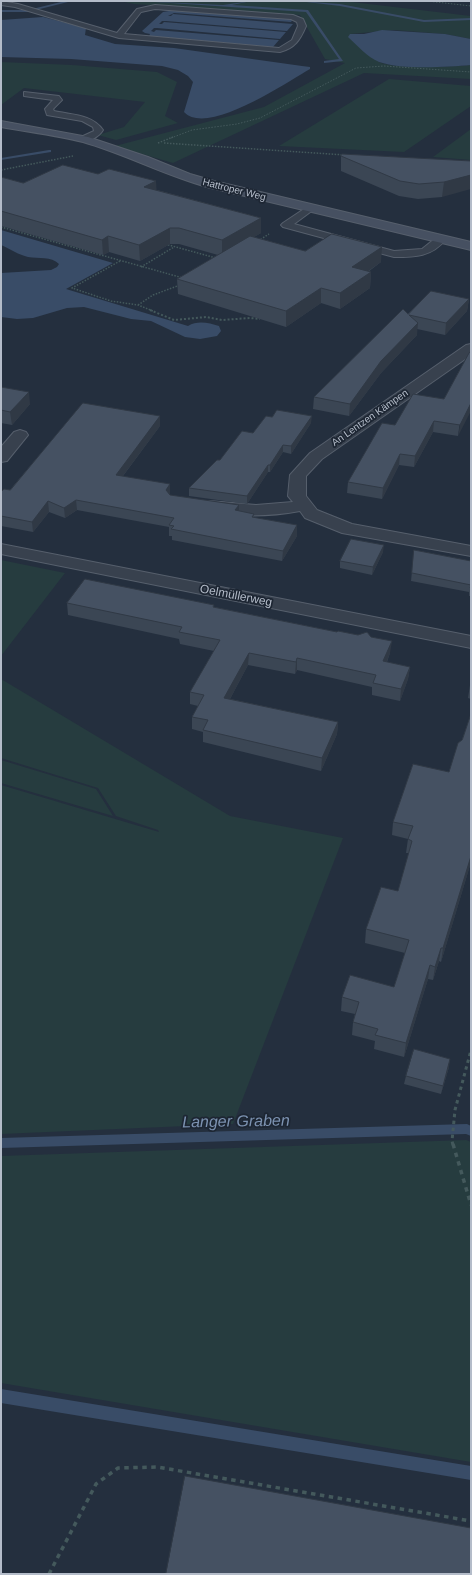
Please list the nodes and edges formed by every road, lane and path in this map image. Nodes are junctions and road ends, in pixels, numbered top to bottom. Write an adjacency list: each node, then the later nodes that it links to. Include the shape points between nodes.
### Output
1 (427, 1): 3 (path)
2 (1, 4): 4 (lane, via 27,8)
3 (471, 6)
4 (120, 36): 4 (lane, via 280,50 295,43 302,26 300,21 293,17 155,7 139,10)
5 (471, 72): 9 (path, via 384,66 356,68 260,118 192,130)
6 (27, 94): 8 (lane, via 56,98 58,100 49,109 50,113 94,123 99,130)
7 (1, 124): 8 (main road, Hattroper Weg)
8 (84, 139): 14 (main road, Hattroper Weg, via 144,159 186,177)
9 (162, 142): 10 (path); 12 (path)
10 (155, 144)
11 (80, 155): 13 (path)
12 (345, 155)
13 (1, 170)
14 (310, 208): 15 (lane); 17 (main road, Hattroper Weg)
15 (286, 225): 17 (lane, via 394,254 426,252); 18 (path)
16 (1, 227): 23 (path)
17 (441, 239): 20 (main road, Hattroper Weg)
18 (258, 241)
19 (159, 242): 21 (path)
20 (471, 246)
21 (174, 247): 22 (path); 24 (path)
22 (216, 258)
23 (120, 261): 24 (path); 27 (path, via 72,288 111,301)
24 (141, 267): 25 (path)
25 (189, 280)
26 (184, 282): 27 (path, via 153,295)
27 (138, 305): 28 (path, via 174,320 194,317)
28 (260, 319)
29 (471, 348): 33 (street, An Lentzen Kämpen, via 316,456 298,475 297,496)
30 (20, 435): 31 (street)
31 (1, 456)
32 (192, 503): 33 (street, via 236,510 281,510)
33 (303, 505): 35 (street, via 311,514 348,529)
34 (1, 549): 36 (street, Oelmüllerweg)
35 (471, 551)
36 (471, 642)
37 (471, 1050): 38 (path, via 453,1119 452,1141)
38 (471, 1205)
39 (471, 1521): 40 (path, via 158,1467 118,1468 96,1484)
40 (48, 1574)

